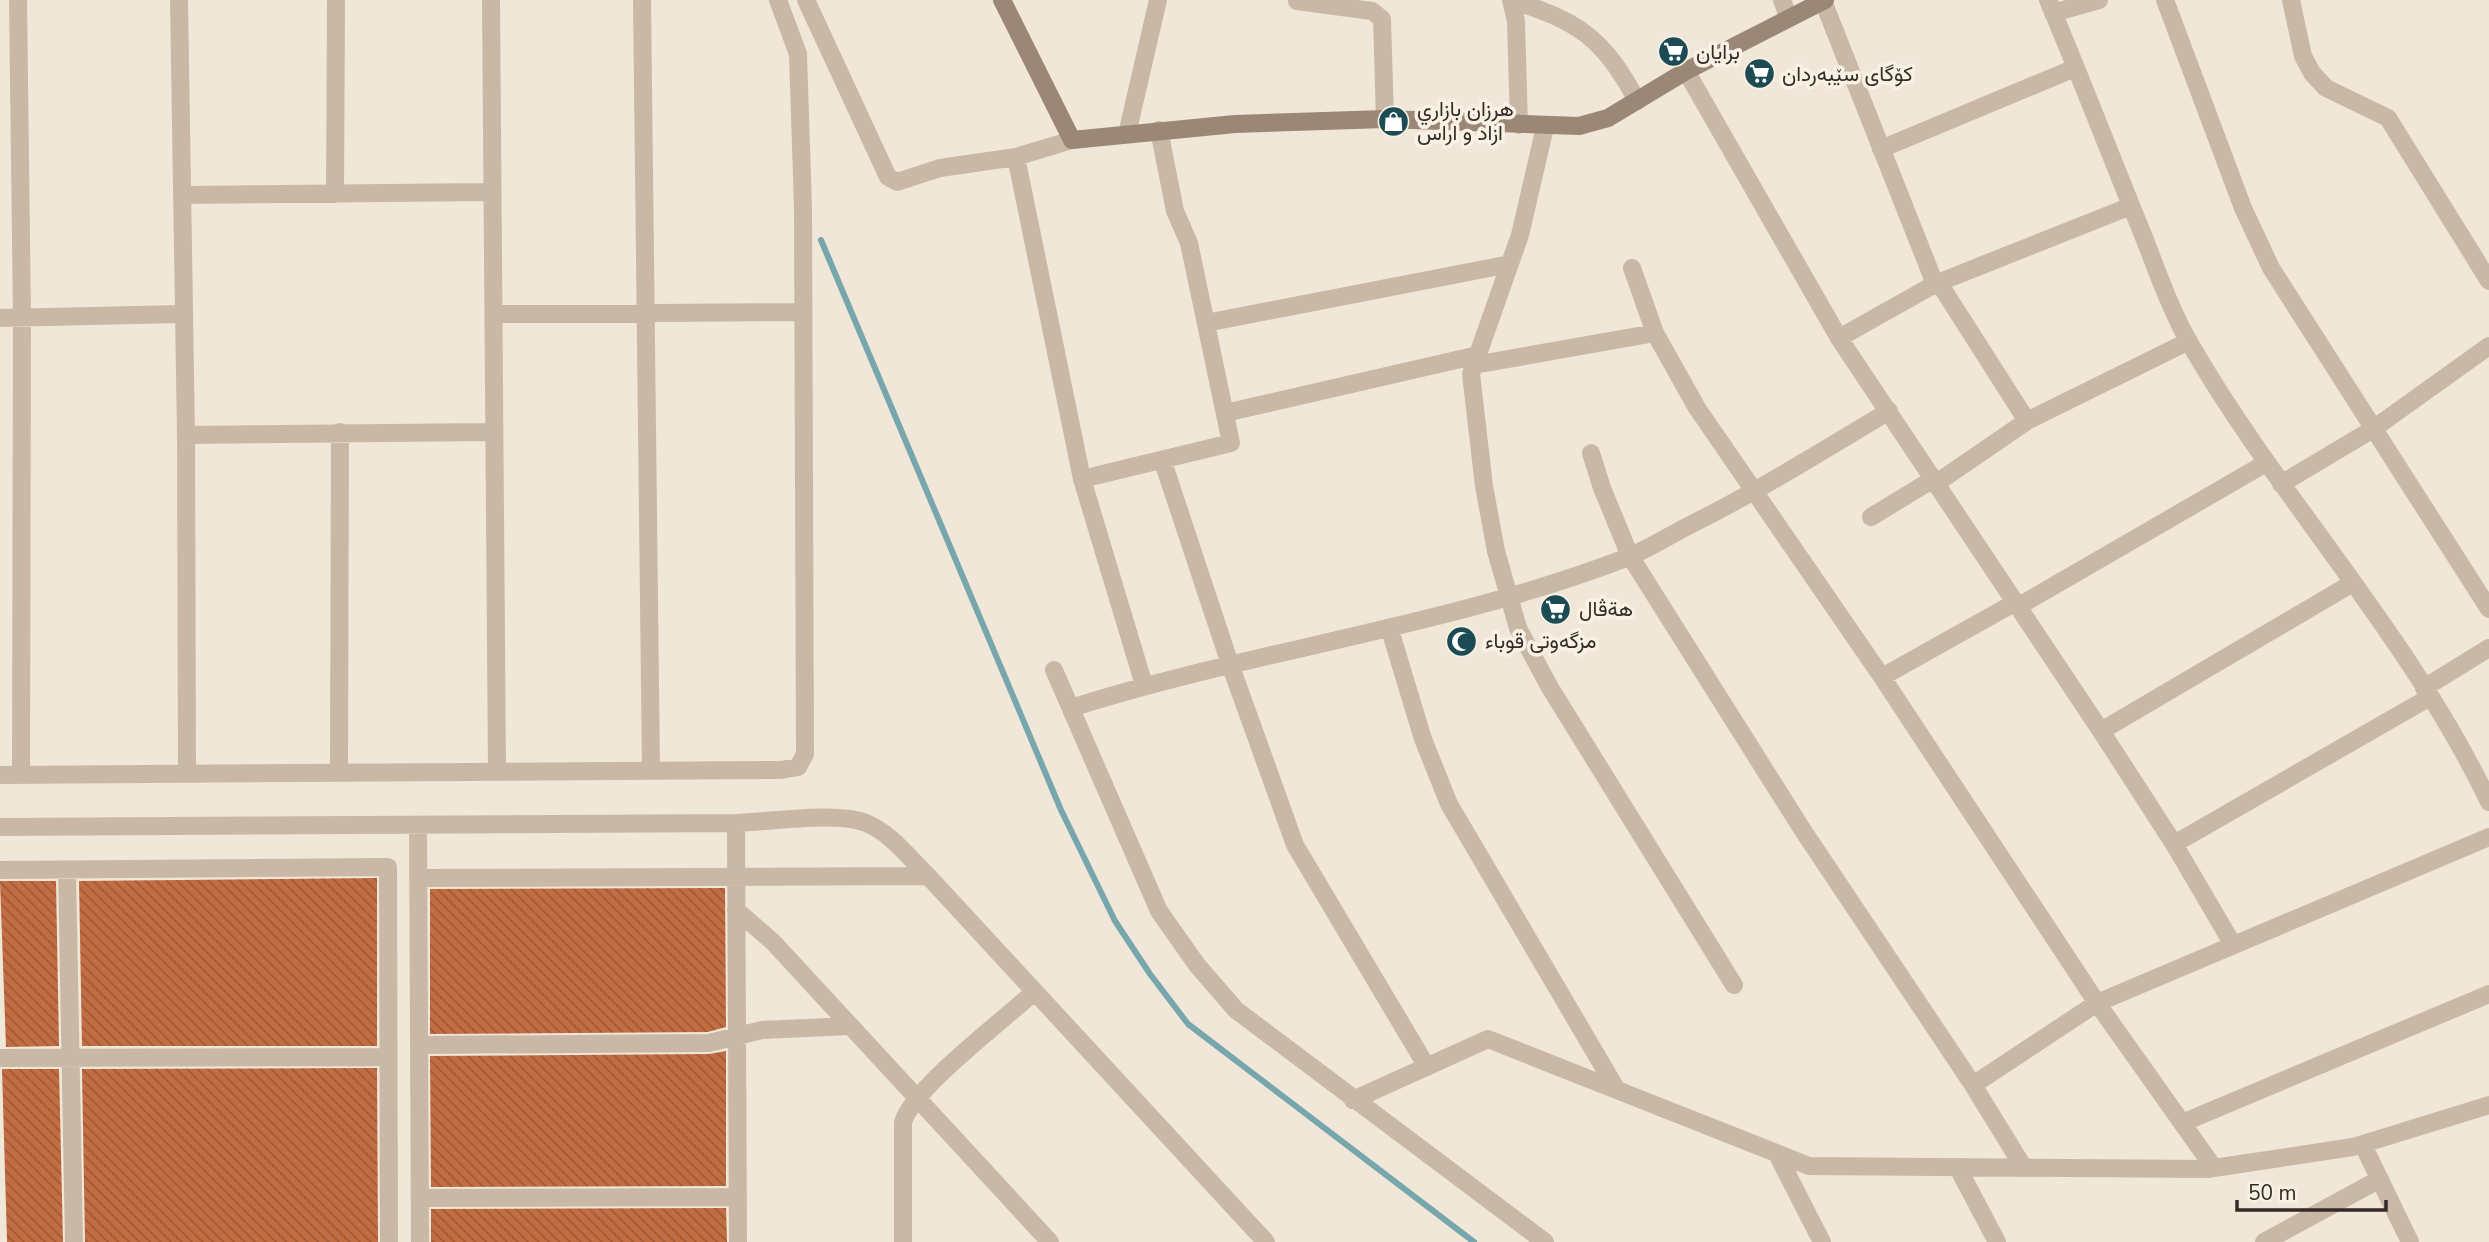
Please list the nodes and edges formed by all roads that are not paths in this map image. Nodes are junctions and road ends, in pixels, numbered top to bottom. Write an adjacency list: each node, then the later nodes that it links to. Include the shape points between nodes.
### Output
1 (18, 0): 42 (street)
2 (179, 0): 31 (street)
3 (335, 0): 30 (street)
4 (491, 0): 29 (street)
5 (642, 0): 37 (street)
6 (778, 0): 38 (street, via 798,54)
7 (806, 0): 28 (street, via 888,177 897,182 940,168)
8 (1002, 0): 26 (street)
9 (1158, 0): 25 (street)
10 (1511, 0): 20 (street, via 1582,30 1606,50); 22 (street, via 1516,21)
11 (1824, 0): 17 (street); 27 (street)
12 (2099, 0): 16 (street)
13 (2165, 0): 52 (street, via 2243,208 2271,268)
14 (2291, 0): 35 (street, via 2303,56 2312,73 2326,88 2388,118)
15 (1297, 1): 21 (street, via 1372,11 1382,19)
16 (2051, 6): 18 (street)
17 (1785, 8): 19 (street)
18 (2076, 68): 27 (street); 32 (street)
19 (1686, 71): 20 (street); 45 (street)
20 (1637, 101): 23 (street, via 1608,118 1579,126)
21 (1385, 120): 22 (street); 24 (street)
22 (1519, 125): 23 (street)
23 (1545, 127): 33 (street)
24 (1160, 130): 25 (street); 43 (street, via 1175,211 1189,243)
25 (1127, 134): 26 (street)
26 (1072, 141): 28 (street)
27 (1881, 149): 36 (street)
28 (1016, 156): 59 (street)
29 (492, 192): 30 (street); 40 (street)
30 (335, 194): 31 (street)
31 (182, 195): 39 (street)
32 (2131, 206): 36 (street); 46 (street)
33 (1510, 264): 43 (street); 48 (street)
34 (1632, 268): 44 (street)
35 (2489, 281)
36 (1937, 284): 45 (street); 51 (street)
37 (643, 312): 38 (street); 40 (street); 80 (street)
38 (802, 312): 80 (street, via 805,754 798,767 781,770)
39 (182, 314): 42 (street); 55 (street)
40 (495, 314): 54 (street)
41 (0, 318): 42 (street)
42 (22, 318): 83 (street)
43 (1206, 323): 50 (street)
44 (1655, 333): 48 (street); 62 (street, via 1697,408)
45 (1839, 338): 49 (street)
46 (2189, 341): 51 (street); 58 (street)
47 (2489, 346): 52 (street)
48 (1476, 360): 50 (street); 66 (street, via 1471,374 1484,486)
49 (1889, 411): 60 (street); 62 (street)
50 (1225, 413): 57 (street, via 1231,443)
51 (2027, 421): 60 (street)
52 (2373, 429): 61 (street); 68 (street)
53 (340, 432): 54 (street); 55 (street); 79 (street)
54 (494, 432): 78 (street)
55 (186, 435): 81 (street)
56 (1591, 453): 64 (street)
57 (1163, 462): 59 (street); 71 (street)
58 (2266, 463): 61 (street); 67 (street)
59 (1082, 479): 74 (street)
60 (1936, 480): 63 (street); 67 (street)
61 (2281, 484): 65 (street)
62 (1754, 493): 64 (street); 73 (street)
63 (1871, 517)
64 (1630, 556): 66 (street); 108 (street, via 1802,829)
65 (2351, 584): 75 (street); 77 (street)
66 (1507, 599): 69 (street); 97 (street, via 1579,739)
67 (2018, 604): 73 (street); 77 (street)
68 (2489, 609)
69 (1390, 630): 71 (street); 109 (street, via 1423,739 1449,804)
70 (2489, 648): 75 (street)
71 (1230, 664): 74 (street); 107 (street, via 1295,845)
72 (1054, 670): 76 (street)
73 (1882, 677): 100 (street)
74 (1144, 685): 76 (street)
75 (2427, 693): 84 (street, via 2466,754); 89 (street)
76 (1071, 708): 111 (street, via 1159,911 1196,965 1236,1010)
77 (2101, 731): 89 (street)
78 (497, 770): 79 (street); 80 (street)
79 (339, 771): 81 (street)
80 (651, 771)
81 (187, 774): 83 (street)
82 (0, 775): 83 (street)
83 (21, 775)
84 (2489, 802)
85 (736, 823): 86 (street); 92 (street, via 849,818 888,836); 93 (street)
86 (418, 825): 87 (street); 94 (street)
87 (0, 827)
88 (2489, 837): 96 (street)
89 (2174, 844): 96 (street)
90 (0, 870): 91 (street)
91 (67, 870): 104 (street, via 388,867); 105 (street)
92 (928, 876): 93 (street); 98 (street)
93 (737, 877): 94 (street); 95 (street)
94 (418, 878): 103 (street)
95 (736, 910): 101 (street, via 773,942); 102 (street)
96 (2232, 943): 100 (street)
97 (1734, 985)
98 (1034, 992): 110 (street); 128 (street)
99 (2489, 994): 113 (street)
100 (2097, 1003): 108 (street); 113 (street)
101 (850, 1026): 102 (street); 110 (street)
102 (737, 1035): 103 (street, via 709,1043); 120 (street)
103 (419, 1045): 121 (street)
104 (388, 1056): 105 (street); 123 (street)
105 (71, 1058): 106 (street); 122 (street)
106 (0, 1059)
107 (1427, 1067): 109 (street, via 1488,1039); 111 (street)
108 (1973, 1085): 117 (street)
109 (1616, 1090): 115 (street)
110 (917, 1098): 126 (street, via 903,1122); 127 (street)
111 (1353, 1100): 129 (street)
112 (2489, 1105): 114 (street)
113 (2182, 1123): 118 (street)
114 (2362, 1145): 118 (street); 119 (street)
115 (1777, 1154): 116 (street, via 1809,1166); 130 (street)
116 (1958, 1168): 117 (street); 131 (street)
117 (2024, 1168): 118 (street)
118 (2214, 1168)
119 (2380, 1179): 132 (street); 133 (street)
120 (738, 1197): 121 (street); 125 (street)
121 (420, 1198): 124 (street)
122 (74, 1242)
123 (389, 1242)
124 (420, 1242)
125 (738, 1242)
126 (903, 1242)
127 (1049, 1242)
128 (1266, 1242)
129 (1545, 1242)
130 (1822, 1242)
131 (1997, 1242)
132 (2264, 1242)
133 (2410, 1242)

